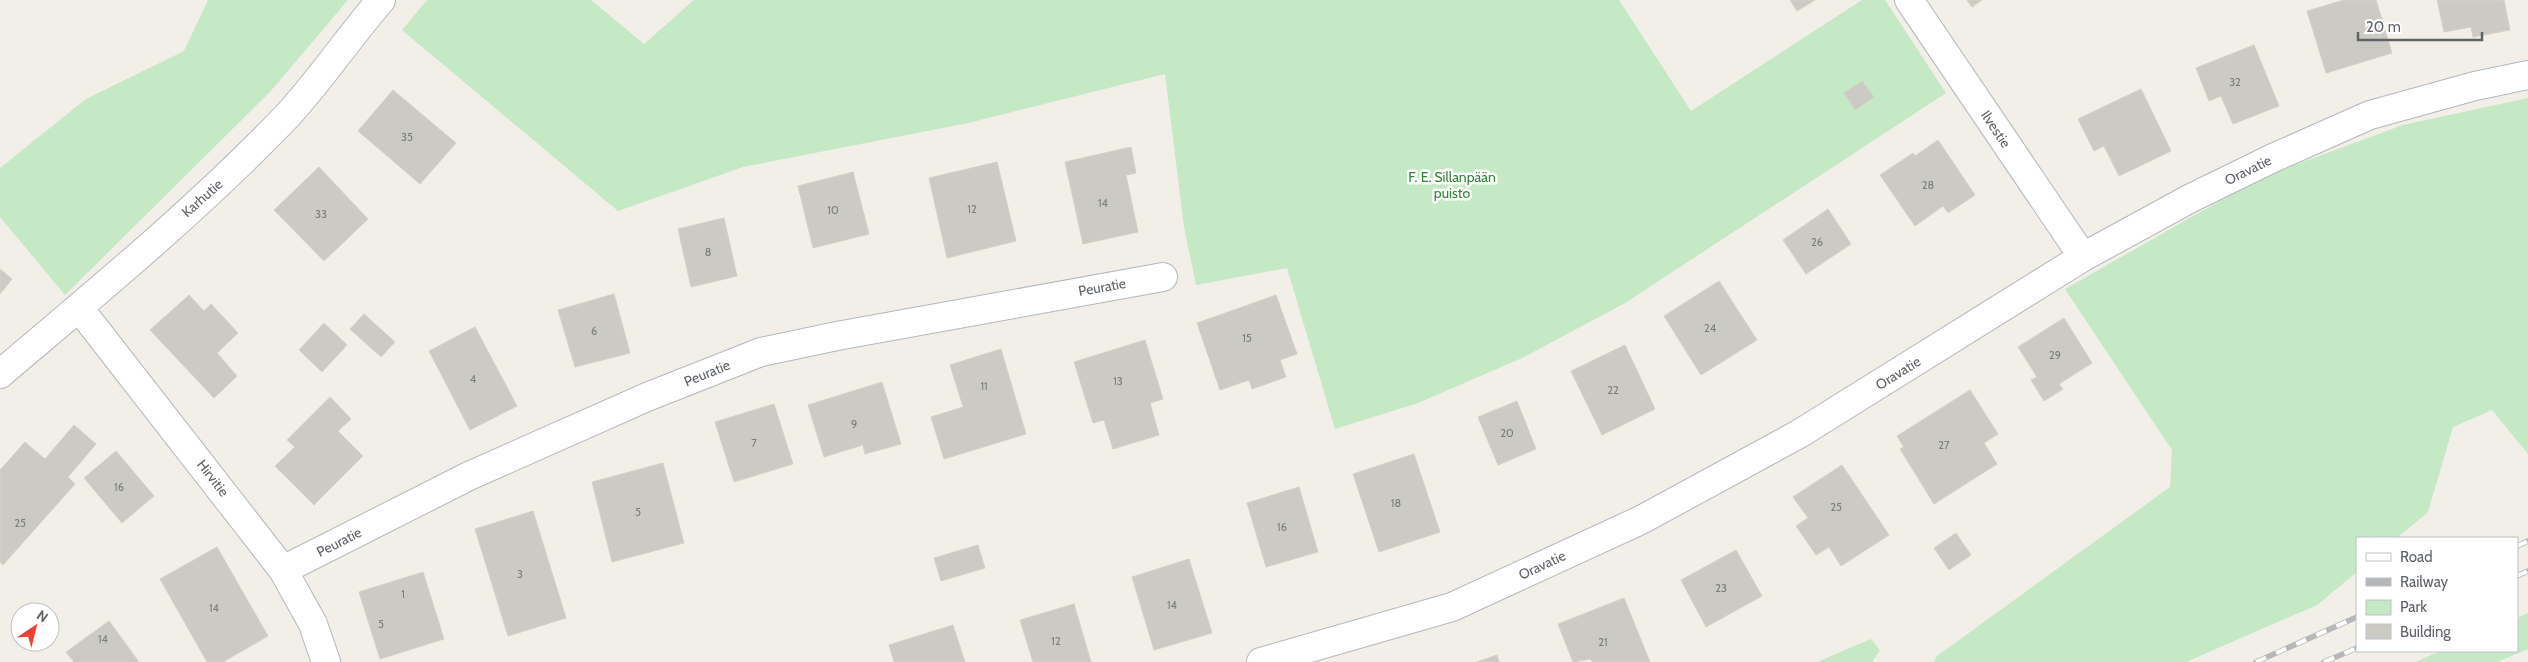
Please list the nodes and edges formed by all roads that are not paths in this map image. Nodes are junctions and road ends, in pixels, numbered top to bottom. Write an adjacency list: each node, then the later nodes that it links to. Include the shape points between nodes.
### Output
1 (381, 0): 6 (street, Karhutie, via 288,114 219,182)
2 (1909, 0): 4 (street, Ilvestie)
3 (2528, 75): 4 (street, Oravatie, via 2370,115 2191,198)
4 (2083, 257): 10 (street, Oravatie, via 1799,434 1641,520 1452,607)
5 (1163, 276): 8 (street, Peuratie, via 761,352 647,397 469,476)
6 (79, 308): 7 (street, Karhutie); 8 (street, Hirvitie)
7 (0, 374)
8 (283, 570): 9 (street, Hirvitie, via 313,624)
9 (326, 662)
10 (1261, 662)

